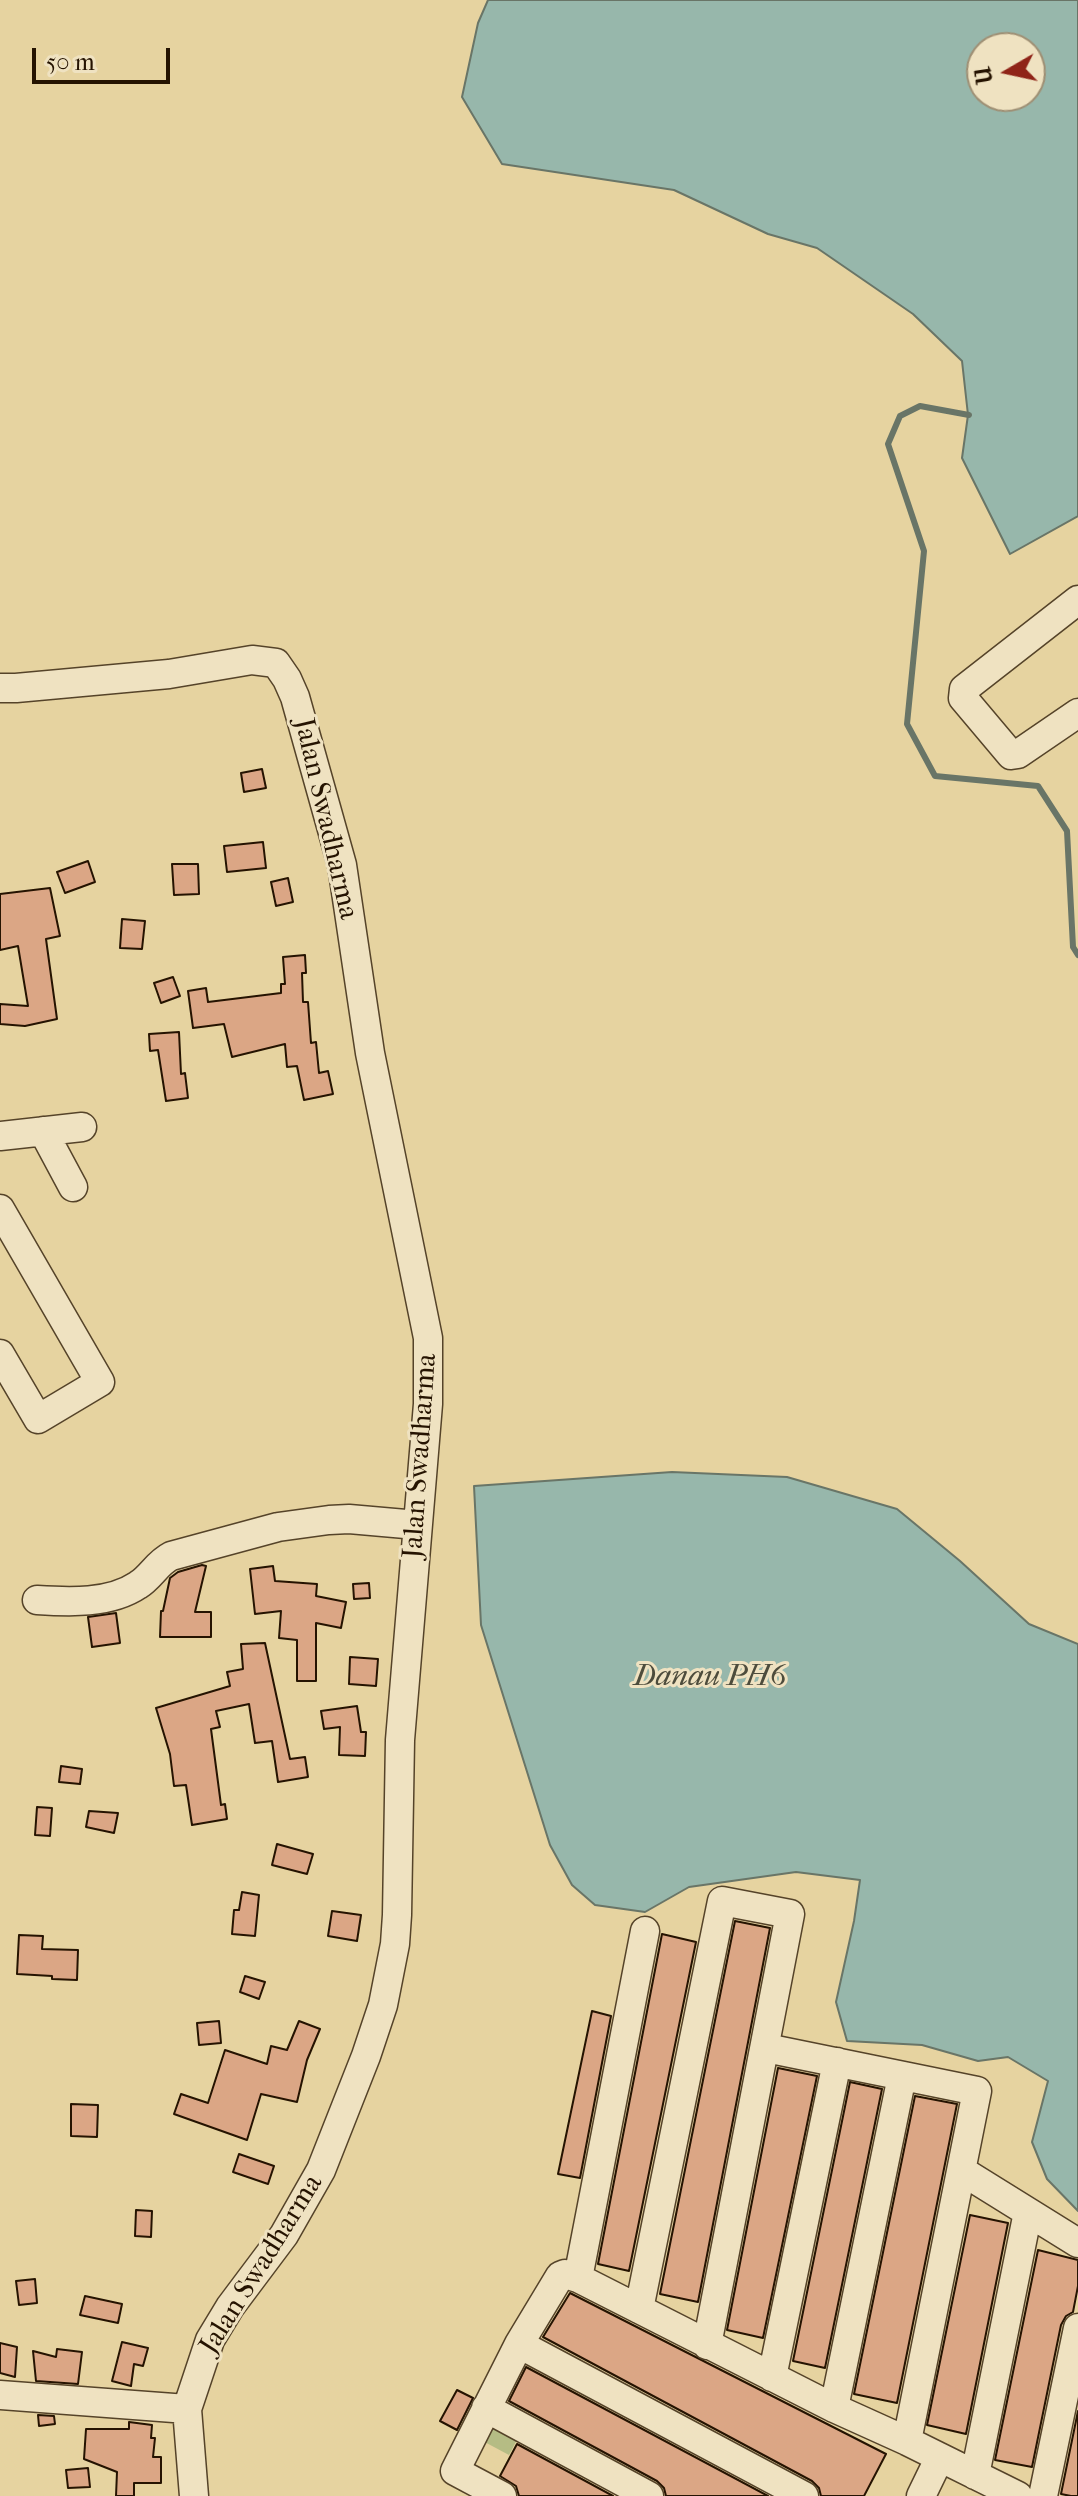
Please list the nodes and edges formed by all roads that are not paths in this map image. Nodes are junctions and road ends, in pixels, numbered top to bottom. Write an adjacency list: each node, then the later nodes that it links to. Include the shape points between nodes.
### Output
1 (1078, 600): 3 (street, via 964,689 963,698 1011,755)
2 (0, 688): 10 (street, Jalan Swadharma, via 169,674 252,660 276,663 287,679 342,865 370,1053 428,1338)
3 (1078, 713)
4 (82, 1127): 5 (street)
5 (43, 1131): 6 (street); 7 (street)
6 (0, 1136)
7 (73, 1187)
8 (0, 1209): 9 (street, via 100,1382 38,1419)
9 (0, 1354)
10 (417, 1525): 11 (street, via 349,1519 278,1527 171,1556 137,1586 107,1597); 28 (street, Jalan Swadharma, via 400,1740 395,1944 383,2005 321,2170 284,2235 210,2340)
11 (37, 1600)
12 (645, 1931): 19 (street)
13 (766, 2048): 14 (street); 20 (street, via 790,1914 722,1901); 23 (street)
14 (837, 2062): 15 (street); 24 (street)
15 (902, 2076): 16 (street, via 977,2091); 27 (street)
16 (962, 2171): 17 (street); 29 (street)
17 (1028, 2212): 18 (street); 31 (street)
18 (1078, 2243)
19 (578, 2278): 20 (street); 22 (street, via 560,2276)
20 (639, 2309): 23 (street)
21 (1078, 2328): 38 (street)
22 (519, 2344): 26 (street); 35 (street)
23 (707, 2345): 24 (street)
24 (772, 2377): 27 (street)
25 (0, 2395): 28 (street)
26 (486, 2408): 33 (street, via 455,2471); 34 (street)
27 (834, 2408): 29 (street)
28 (187, 2409): 32 (street, Jalan Swadharma)
29 (907, 2441): 30 (street)
30 (939, 2459): 31 (street); 36 (street)
31 (975, 2475): 37 (street)
32 (194, 2496)
33 (502, 2496)
34 (649, 2496)
35 (804, 2496)
36 (921, 2496)
37 (1018, 2496)
38 (1043, 2496)

